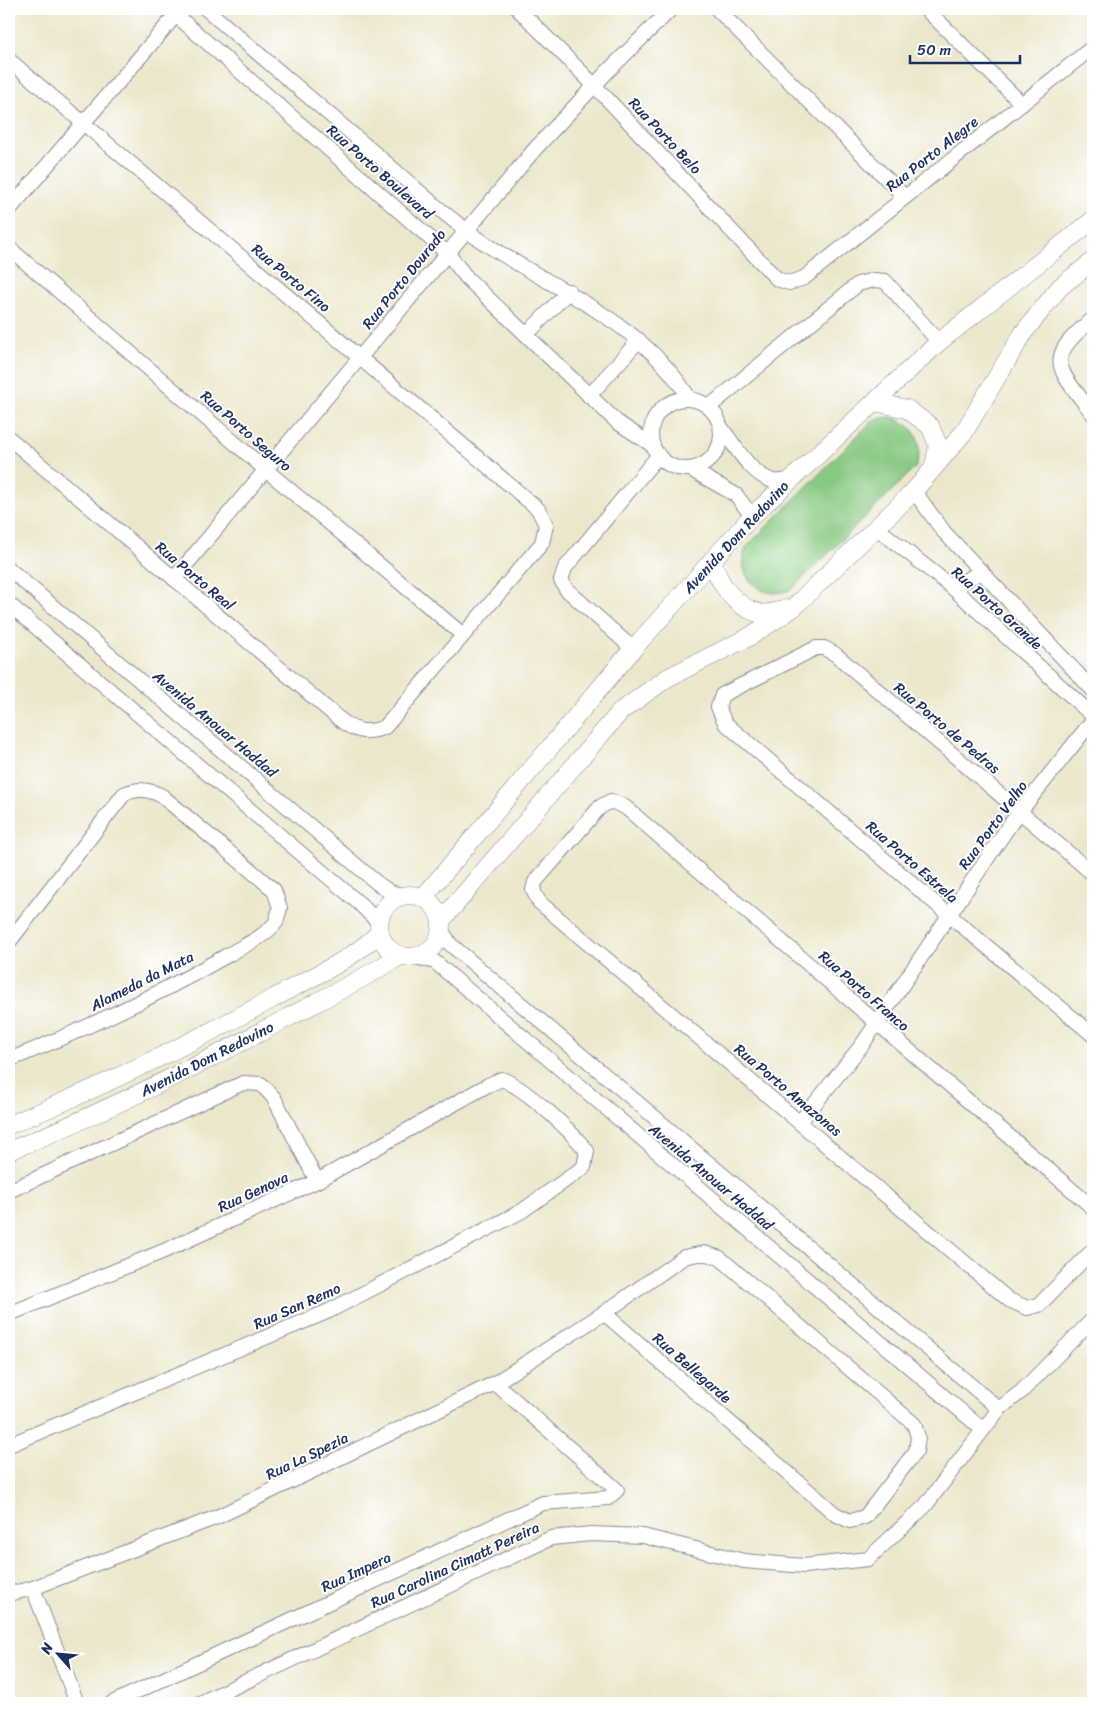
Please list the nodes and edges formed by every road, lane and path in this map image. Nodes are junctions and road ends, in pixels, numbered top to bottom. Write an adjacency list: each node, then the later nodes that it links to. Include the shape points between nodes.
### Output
1 (206, 9): 15 (street, Rua Porto Boulevard)
2 (518, 9): 9 (street, Rua Porto Belo)
3 (670, 9): 9 (street, Rua Porto Dourado)
4 (717, 9): 12 (street)
5 (926, 9): 10 (street)
6 (175, 11): 11 (street); 17 (street, Rua Porto Boulevard)
7 (1093, 47): 10 (street, Rua Porto Alegre)
8 (9, 60): 11 (street, Rua Porto Fino)
9 (594, 85): 15 (street, Rua Porto Dourado); 19 (street, Rua Porto Belo, via 777,279)
10 (1022, 104): 12 (street, Rua Porto Alegre)
11 (83, 123): 13 (street); 25 (street, Rua Porto Fino)
12 (904, 196): 19 (street, Rua Porto Alegre, via 804,278)
13 (9, 210)
14 (1093, 220): 24 (street, Avenida Dom Redovino)
15 (465, 229): 17 (street, Rua Porto Dourado); 20 (street, Rua Porto Boulevard, via 500,254)
16 (9, 248): 35 (street, Rua Porto Seguro)
17 (448, 254): 22 (street, Rua Porto Boulevard, via 467,278); 25 (street, Rua Porto Dourado)
18 (1093, 261): 36 (street, Avenida Dom Redovino, via 1060,287 1024,332 964,432)
19 (789, 283)
20 (569, 292): 22 (street); 23 (street, Rua Porto Boulevard)
21 (1093, 319): 30 (street, via 1064,345 1060,359 1063,374)
22 (527, 334): 26 (street, Rua Porto Boulevard)
23 (639, 340): 26 (street); 27 (street, Rua Porto Boulevard, via 674,374)
24 (939, 342): 28 (street, Avenida Dom Redovino); 29 (street, via 885,281 858,284)
25 (360, 358): 35 (street, Rua Porto Dourado); 48 (street, Rua Porto Fino, via 538,510 546,525 542,543)
26 (589, 396): 33 (street, Rua Porto Boulevard)
27 (689, 398): 29 (street); 33 (street, via 672,401 659,410 652,421 650,433)
28 (875, 402): 36 (street, via 907,409 930,426 938,445); 37 (street, Avenida Dom Redovino)
29 (709, 407): 31 (street)
30 (1093, 414)
31 (720, 426): 34 (street, via 718,448 712,458); 37 (street, via 760,474 774,482)
32 (9, 438): 44 (street, Rua Porto Real)
33 (655, 450): 34 (street, via 667,464 678,469); 49 (street, via 564,568 561,580 566,589)
34 (690, 469): 39 (street, via 736,495)
35 (266, 470): 44 (street, Rua Porto Dourado); 48 (street, Rua Porto Seguro)
36 (934, 470): 38 (street, Avenida Dom Redovino)
37 (790, 480): 39 (street, Avenida Dom Redovino)
38 (914, 491): 40 (street, Avenida Dom Redovino); 43 (street, Rua Porto Grande, via 944,532)
39 (752, 516): 41 (street, Avenida Dom Redovino)
40 (877, 528): 45 (street, Rua Porto Grande); 47 (street, Avenida Dom Redovino)
41 (712, 560): 47 (street, via 716,574 730,595 744,606 760,613); 49 (street, Avenida Dom Redovino)
42 (9, 569): 56 (street, Avenida Anouar Haddad, via 377,883 390,892)
43 (982, 571): 45 (street); 50 (street, Rua Porto Grande)
44 (174, 579): 48 (street, Rua Porto Real, via 338,718 354,730 364,732 385,727)
45 (952, 588): 52 (street, Rua Porto Grande)
46 (9, 604): 59 (street, via 352,897)
47 (793, 608): 58 (street, Avenida Dom Redovino, via 749,637 667,678 621,711)
48 (463, 635)
49 (633, 649): 56 (street, Avenida Dom Redovino, via 428,894)
50 (1093, 690)
51 (718, 708): 53 (street, Rua Porto de Pedras, via 722,695 798,656 824,648); 57 (street, Rua Porto Estrela, via 726,723)
52 (1093, 718): 53 (street, Rua Porto Velho)
53 (1020, 811): 54 (street, Rua Porto de Pedras); 57 (street, Rua Porto Velho)
54 (1093, 874)
55 (533, 890): 62 (street, Rua Porto Franco, via 534,882 600,807 611,801 625,807); 65 (street, Rua Porto Amazonas, via 539,902)
56 (413, 896): 58 (street, via 434,906); 59 (street, Avenida Dom Redovino, via 397,898 385,909)
57 (949, 915): 62 (street, Rua Porto Velho); 63 (street, Rua Porto Estrela)
58 (441, 925): 61 (street, Avenida Dom Redovino, via 440,937 430,950); 77 (street, Avenida Anouar Haddad, via 450,944)
59 (380, 928): 61 (street, via 387,946); 66 (street, Avenida Dom Redovino, via 356,954 221,1027 110,1082)
60 (9, 942): 64 (street, Alameda da Mata, via 124,794 138,790 162,796 274,890 279,902 279,915 272,928 205,968 98,1022)
61 (408, 956): 67 (street, Avenida Dom Redovino, via 176,1077); 78 (street, Avenida Anouar Haddad, via 435,962)
62 (876, 1023): 65 (street, Rua Porto Velho); 71 (street, Rua Porto Franco)
63 (1093, 1035)
64 (9, 1060)
65 (800, 1122): 72 (street, Rua Porto Amazonas, via 1009,1300 1027,1308 1039,1305)
66 (9, 1125)
67 (9, 1151)
68 (584, 1167): 69 (street, Rua Genova, via 587,1151 578,1139 516,1085 502,1080); 79 (street, Rua San Remo, via 522,1211 329,1311)
69 (317, 1181): 70 (street, via 274,1098 261,1084 243,1083); 74 (street, Rua Genova, via 164,1251)
70 (9, 1192)
71 (1093, 1208)
72 (1093, 1250)
73 (604, 1313): 73 (street, Rua Bellegarde, via 835,1514 850,1521 865,1517 916,1451 918,1437 914,1424 720,1258 704,1253 684,1257); 76 (street, Rua La Spezia)
74 (9, 1314)
75 (1093, 1319): 77 (street, Rua Carolina Cimatt Pereira, via 1022,1391)
76 (495, 1383): 80 (street, Rua La Spezia, via 217,1518); 83 (street, Rua Impera, via 617,1490 608,1498 543,1503)
77 (999, 1409): 78 (street, Rua Carolina Cimatt Pereira)
78 (982, 1429): 84 (street, Rua Carolina Cimatt Pereira, via 926,1506 868,1559 804,1566 744,1561 643,1536 591,1534 551,1538)
79 (9, 1445)
80 (33, 1588): 81 (street, Rua La Spezia); 82 (street)
81 (9, 1594)
82 (77, 1703)
83 (112, 1703)
84 (200, 1703)

